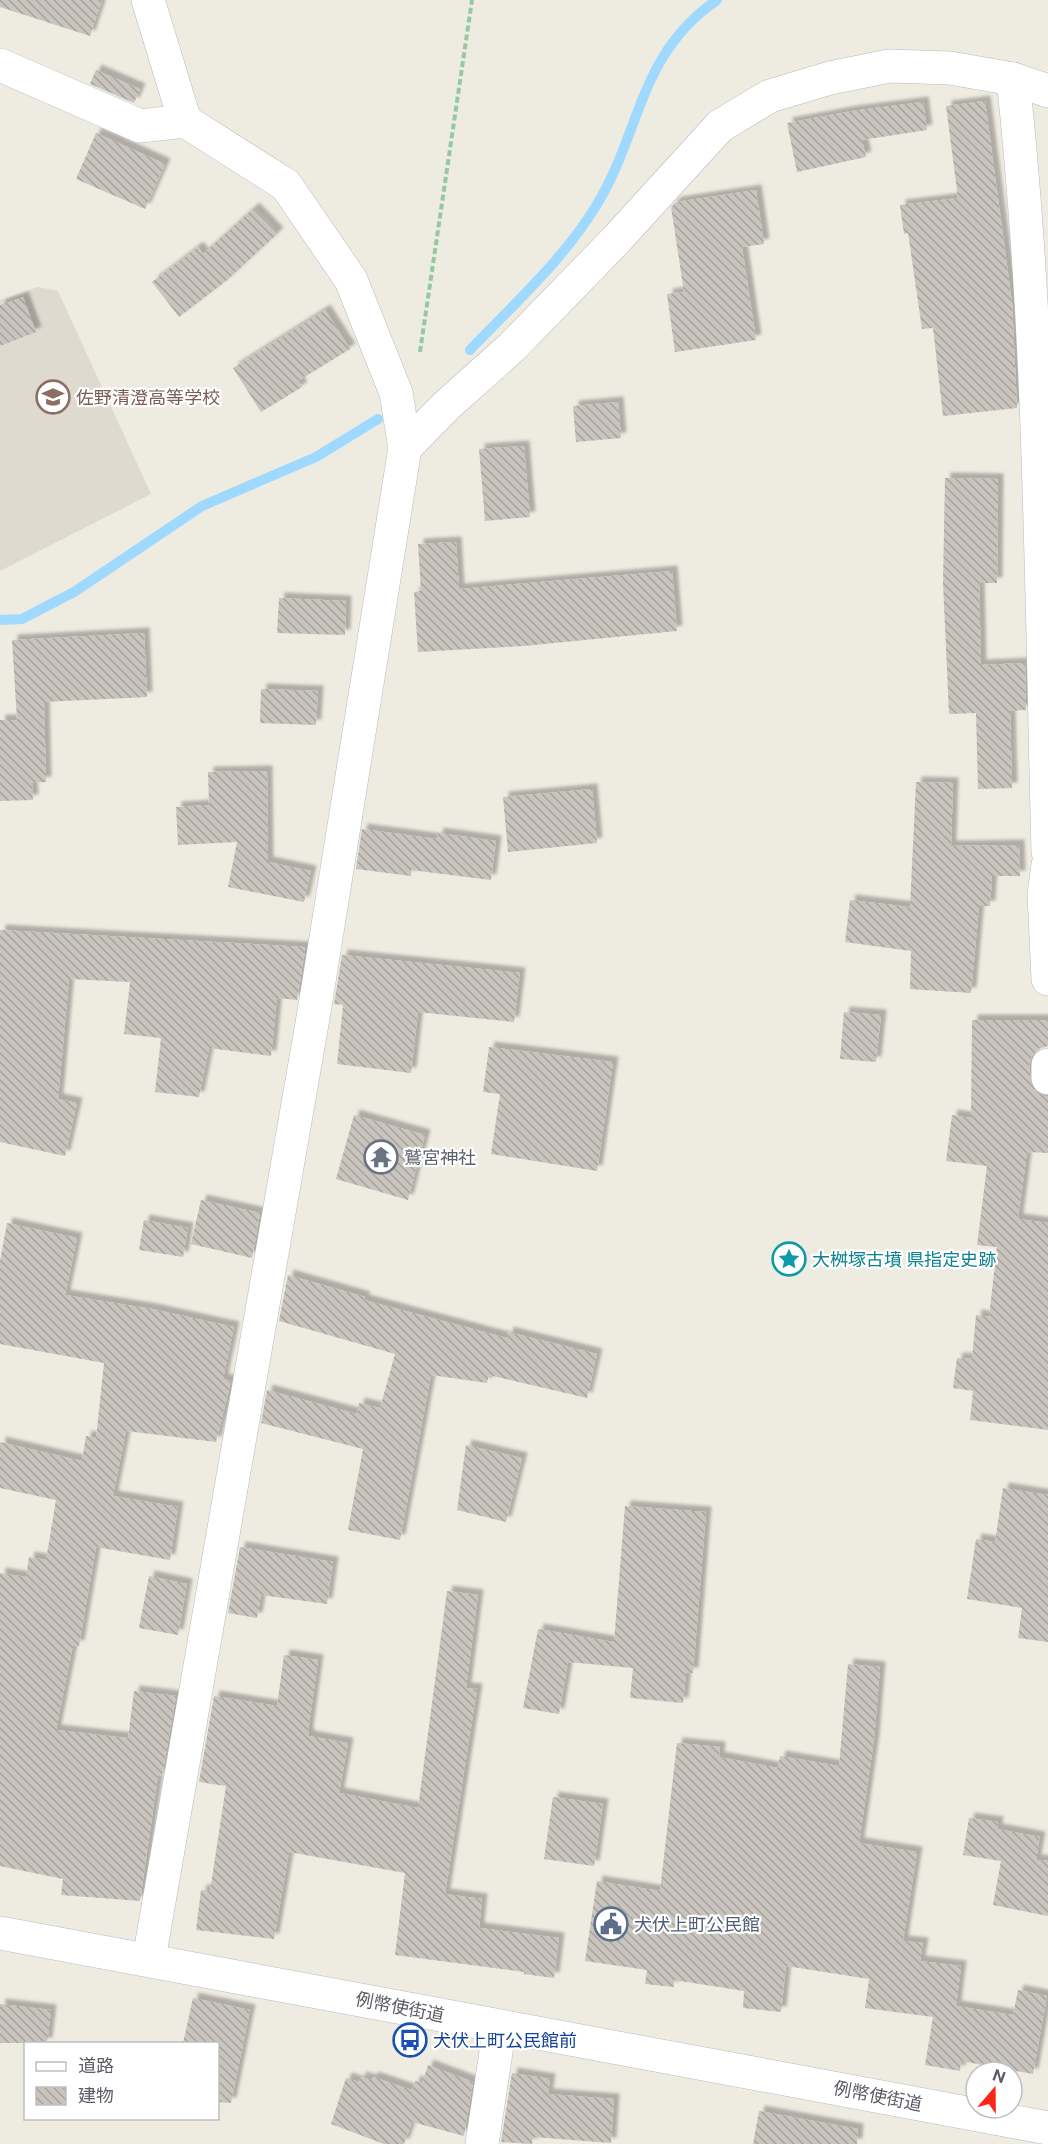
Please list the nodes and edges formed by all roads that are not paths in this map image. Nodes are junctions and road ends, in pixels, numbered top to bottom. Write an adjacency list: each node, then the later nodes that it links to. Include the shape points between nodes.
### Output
1 (148, 0): 5 (street)
2 (0, 65): 5 (street, via 140,126)
3 (1012, 80): 4 (street); 6 (street, via 950,68 889,66 770,96 720,126 520,339); 7 (street, via 1027,227 1044,595)
4 (1048, 91)
5 (185, 121): 6 (street, via 286,185 351,280 396,393)
6 (405, 448): 13 (street, via 314,1012)
7 (1048, 852)
8 (1048, 865): 9 (street, via 1044,894)
9 (1048, 979)
10 (1048, 1065): 11 (street)
11 (1048, 1078)
12 (0, 1933): 13 (street, 例幣使街道)
13 (149, 1959): 14 (street, 例幣使街道)
14 (500, 2026): 15 (street, 例幣使街道); 16 (street)
15 (1048, 2128)
16 (482, 2144)

